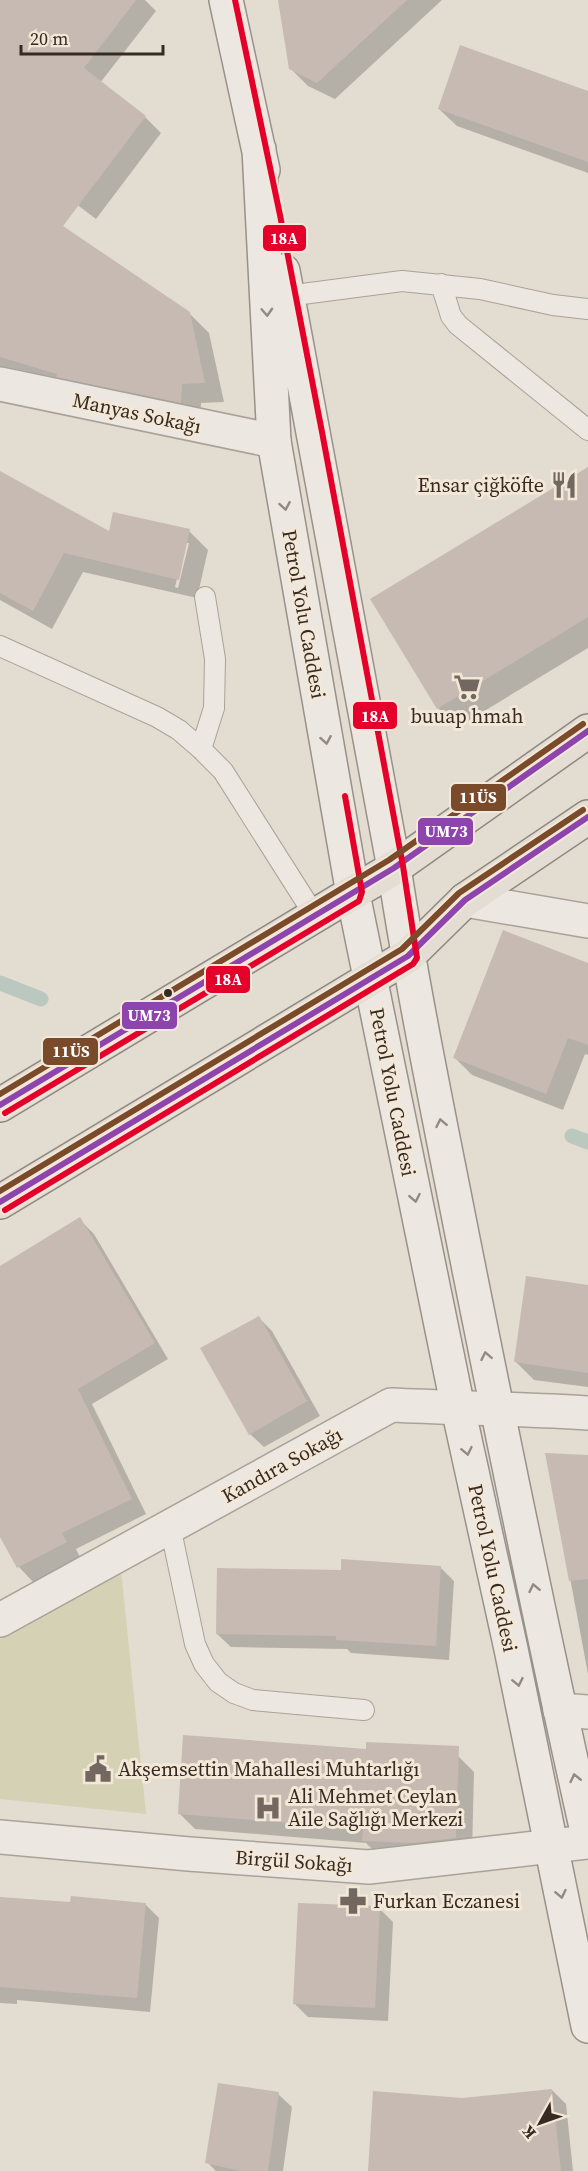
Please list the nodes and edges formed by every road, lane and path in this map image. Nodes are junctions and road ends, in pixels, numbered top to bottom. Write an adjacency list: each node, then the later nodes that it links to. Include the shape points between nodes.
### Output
1 (226, 0): 2 (main road, Petrol Yolu Caddesi)
2 (259, 149): 4 (main road, Petrol Yolu Caddesi); 8 (main road, Petrol Yolu Caddesi, one-way to 8)
3 (441, 284): 4 (lane, via 402,281); 5 (lane); 7 (lane, via 451,316 458,325)
4 (287, 296): 14 (main road, Petrol Yolu Caddesi)
5 (588, 309)
6 (0, 384): 8 (main road, Manyas Sokağı)
7 (588, 430)
8 (274, 441): 15 (main road, Petrol Yolu Caddesi, one-way to 15)
9 (205, 597): 12 (lane, via 215,659 214,708)
10 (0, 646): 12 (lane, via 157,717)
11 (588, 731): 14 (main road)
12 (201, 749): 17 (lane, via 223,771)
13 (588, 817): 16 (main road)
14 (394, 868): 15 (main road); 19 (main road, Petrol Yolu Caddesi)
15 (353, 894): 17 (main road); 20 (main road, Petrol Yolu Caddesi)
16 (465, 900): 18 (main road); 19 (main road)
17 (315, 916): 21 (main road)
18 (588, 921)
19 (408, 956): 20 (main road); 23 (main road, Petrol Yolu Caddesi, one-way to 19)
20 (370, 979): 22 (main road); 24 (main road, Petrol Yolu Caddesi, one-way to 24)
21 (0, 1105)
22 (0, 1202)
23 (496, 1407): 24 (main road, Kandıra Sokağı); 25 (main road, Kandıra Sokağı); 29 (main road, Petrol Yolu Caddesi, one-way to 23)
24 (458, 1408): 26 (main road, Kandıra Sokağı, via 391,1405); 33 (main road, Petrol Yolu Caddesi, one-way to 33)
25 (588, 1413)
26 (170, 1526): 27 (main road, Kandıra Sokağı); 28 (lane, via 195,1644 218,1682 253,1700)
27 (0, 1620)
28 (364, 1710)
29 (574, 1711): 30 (main road, Petrol Yolu Caddesi, one-way to 29)
30 (588, 1836)
31 (0, 1837): 33 (main road, Birgül Sokağı, via 369,1867)
32 (588, 1842): 33 (main road, Birgül Sokağı)
33 (551, 1846): 34 (main road, Petrol Yolu Caddesi, one-way to 34)
34 (588, 2026)

